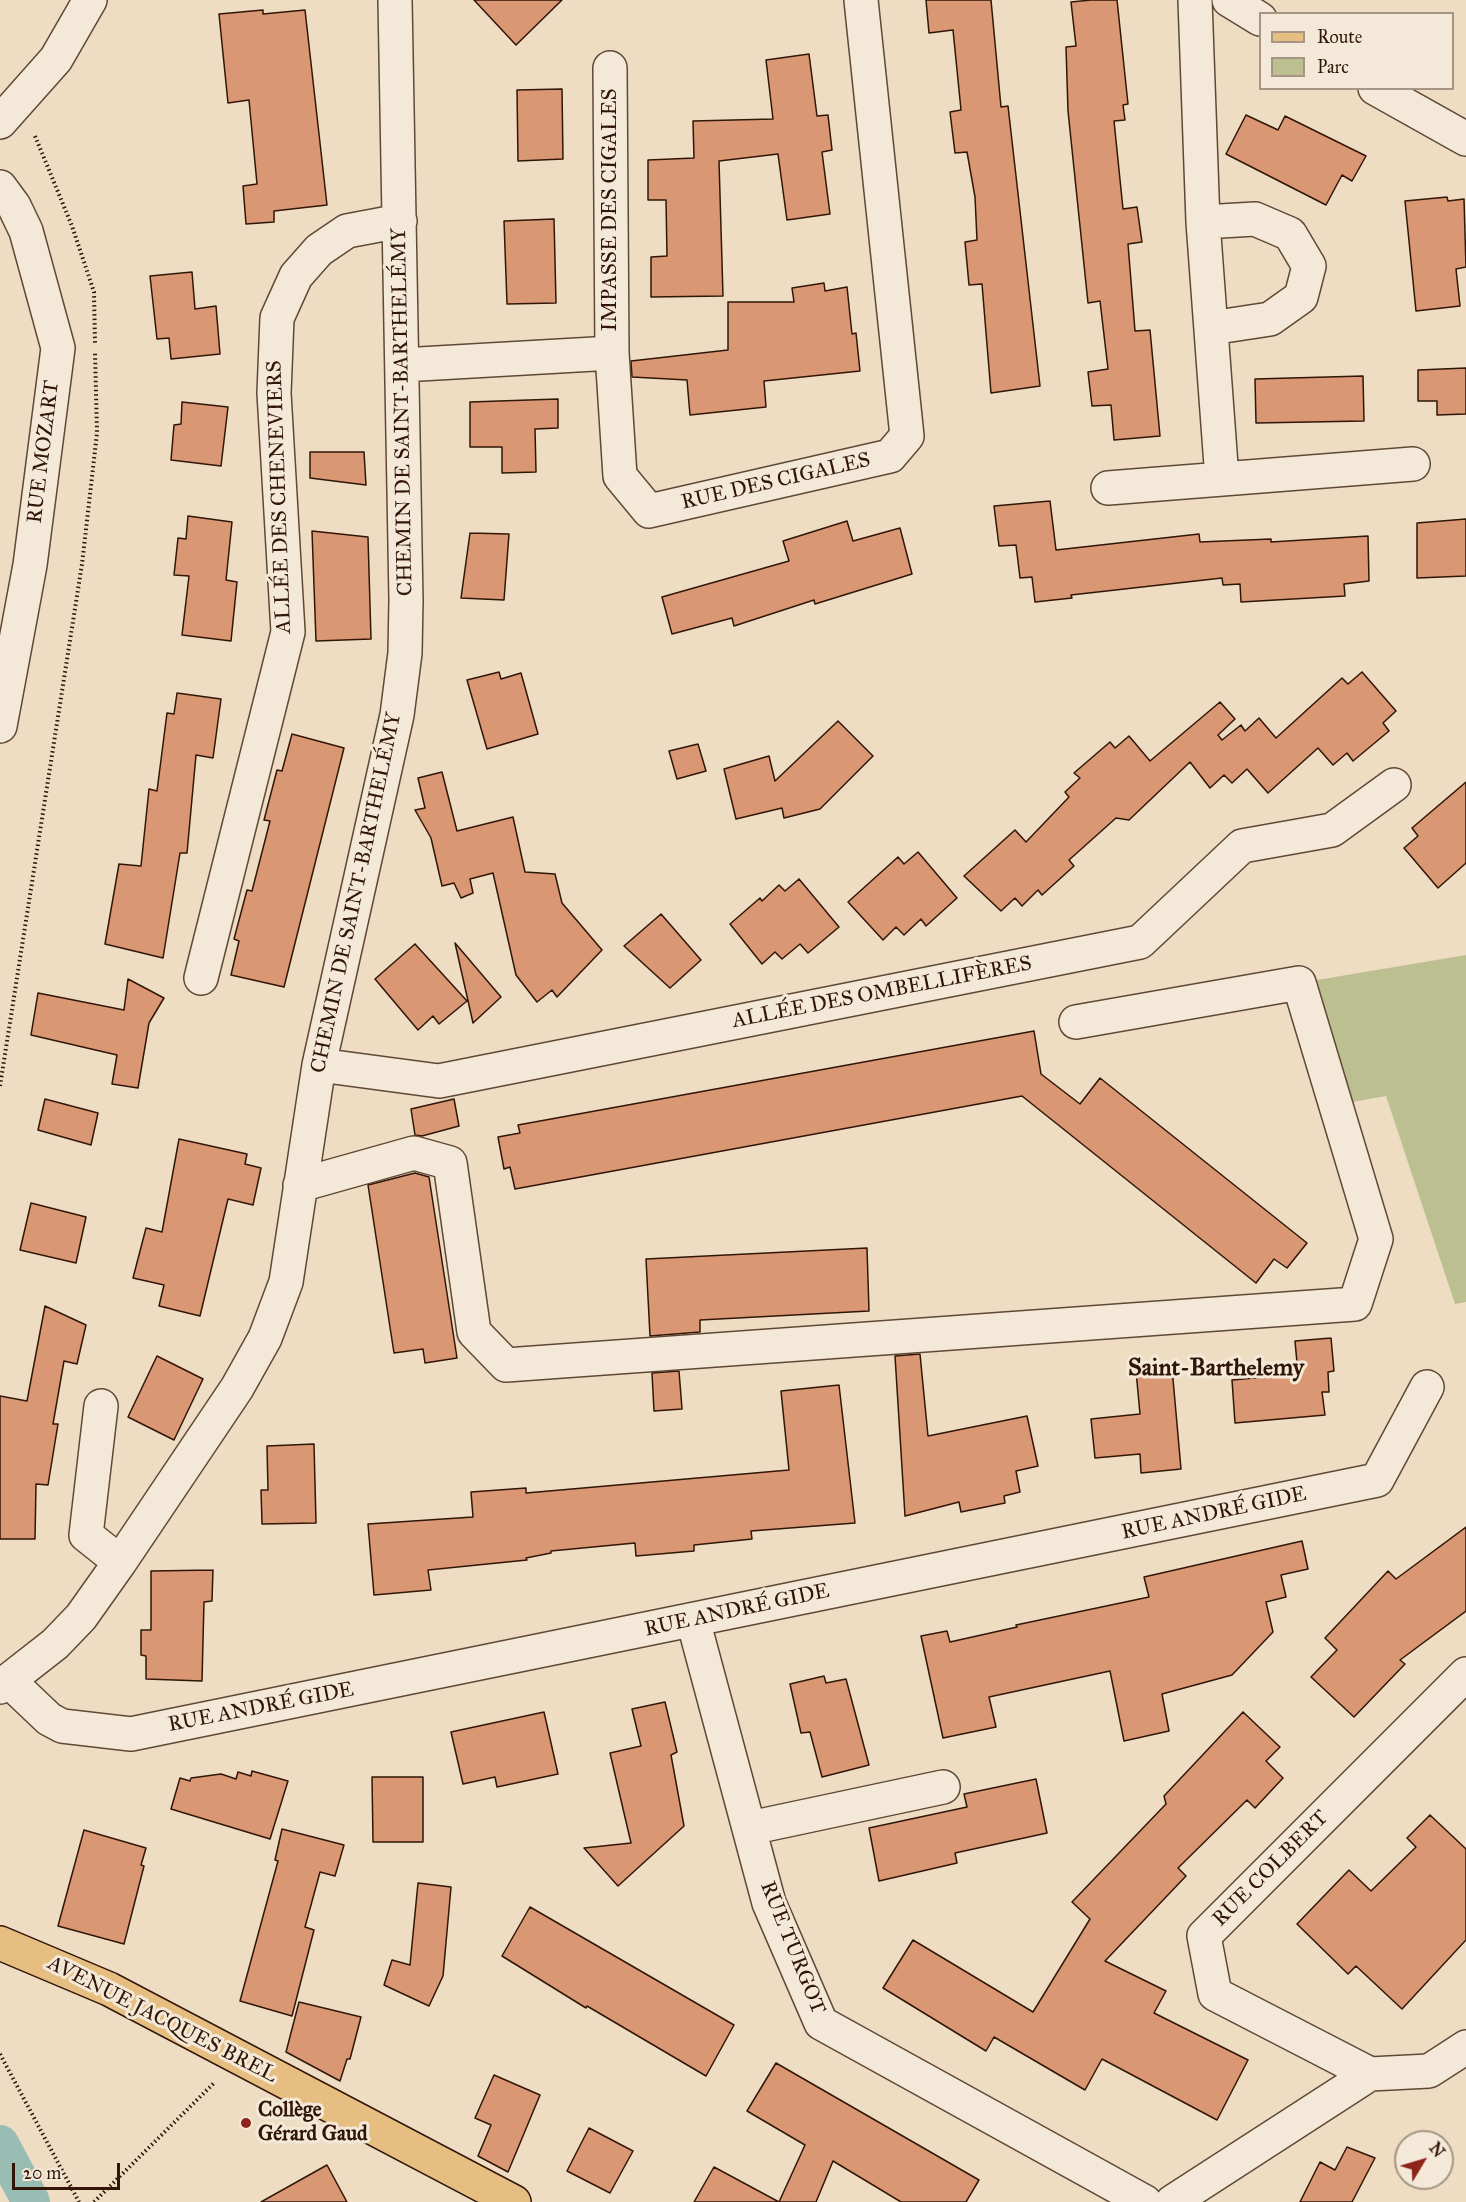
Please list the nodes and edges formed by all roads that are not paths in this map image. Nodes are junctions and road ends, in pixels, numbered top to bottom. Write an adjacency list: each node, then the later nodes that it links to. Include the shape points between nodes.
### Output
1 (90, 0): 9 (street, via 56,59)
2 (395, 0): 12 (street, CHEMIN DE SAINT-BARTHELÉMY)
3 (861, 0): 15 (street, RUE DES CIGALES, via 908,436 890,456 649,511 620,476)
4 (1195, 0): 13 (street)
5 (1229, 0): 6 (street)
6 (1259, 18)
7 (610, 68): 15 (street, IMPASSE DES CIGALES)
8 (1379, 90): 10 (street)
9 (0, 122)
10 (1466, 139)
11 (0, 187): 20 (street, RUE MOZART, via 26,231 58,348 30,566)
12 (400, 221): 16 (street, CHEMIN DE SAINT-BARTHELÉMY); 23 (street, ALLÉE DES CHENEVIERS, via 347,231 319,250 296,276 277,318 274,393 288,632)
13 (1203, 222): 14 (street); 14 (street, via 1255,219 1290,234 1309,266 1301,297 1270,319)
14 (1211, 328): 18 (street)
15 (612, 353): 16 (street)
16 (402, 365): 25 (street, CHEMIN DE SAINT-BARTHELÉMY, via 406,600 397,715)
17 (1413, 464): 18 (street)
18 (1222, 479): 19 (street)
19 (1108, 488)
20 (5, 665): 21 (street, RUE MOZART)
21 (0, 726)
22 (1394, 785): 25 (street, ALLÉE DES OMBELLIFÈRES, via 1332,830 1242,846 1140,942 439,1081)
23 (201, 978)
24 (1076, 1022): 26 (street, via 1299,983 1376,1239 1355,1304 506,1365 474,1332 450,1163 414,1153)
25 (319, 1065): 26 (street, CHEMIN DE SAINT-BARTHELÉMY)
26 (300, 1185): 29 (street, CHEMIN DE SAINT-BARTHELÉMY, via 286,1282 265,1338 237,1388)
27 (1427, 1387): 30 (street, RUE ANDRÉ GIDE, via 1377,1480)
28 (101, 1406): 29 (street, via 86,1535)
29 (120, 1562): 32 (street, CHEMIN DE SAINT-BARTHELÉMY, via 81,1617 55,1644)
30 (693, 1620): 32 (street, RUE ANDRÉ GIDE, via 131,1734 62,1726); 34 (street, RUE TURGOT)
31 (1466, 1674): 37 (street, RUE COLBERT, via 1204,1936 1215,1994)
32 (4, 1684)
33 (943, 1787): 34 (street)
34 (750, 1828): 39 (street, RUE TURGOT, via 769,1903 821,2023)
35 (0, 1943): 38 (main road, AVENUE JACQUES BREL, via 109,1989)
36 (1466, 2047): 37 (street, via 1429,2071)
37 (1370, 2074): 40 (street)
38 (514, 2202)
39 (1145, 2202)
40 (1172, 2202)

